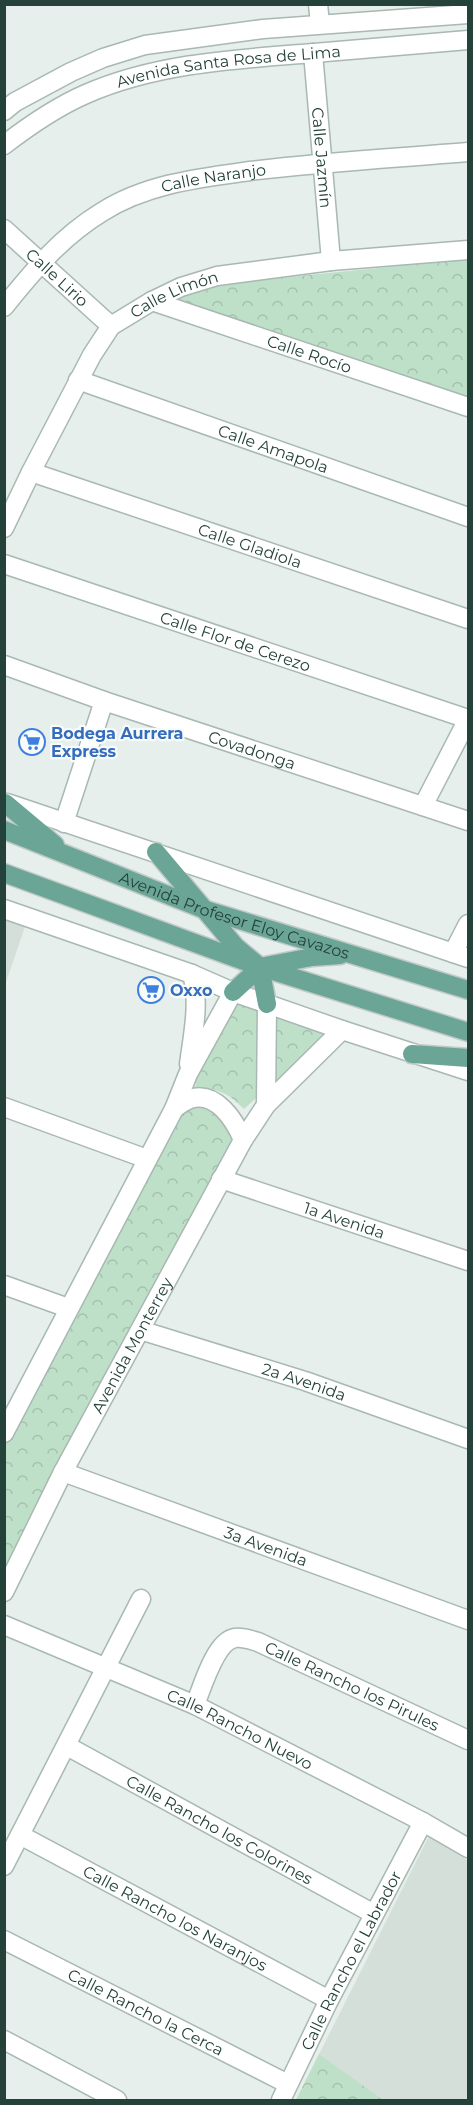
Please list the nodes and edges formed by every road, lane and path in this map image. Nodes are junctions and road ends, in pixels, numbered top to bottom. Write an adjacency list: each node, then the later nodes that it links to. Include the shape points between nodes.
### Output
1 (318, 4): 3 (street)
2 (468, 14): 3 (street, Avenida Santa Rosa de Lima)
3 (320, 24): 6 (street, Avenida Santa Rosa de Lima, via 145,45 71,72)
4 (468, 40): 5 (street, Avenida Santa Rosa de Lima)
5 (313, 53): 7 (street, Avenida Santa Rosa de Lima, via 215,61 132,78 86,94 46,115); 9 (street, Calle Jazmín)
6 (4, 111)
7 (4, 145)
8 (468, 152): 9 (street, Calle Naranjo)
9 (324, 164): 12 (street, Calle Jazmín); 13 (street, Calle Naranjo, via 212,176 137,194 70,234)
10 (4, 229): 13 (street, Calle Lirio)
11 (468, 250): 12 (street, Calle Limón)
12 (331, 261): 14 (street, Calle Limón, via 217,276)
13 (40, 262): 15 (street, Calle Naranjo); 16 (street, Calle Lirio)
14 (152, 301): 16 (street, Calle Limón); 18 (street, Calle Rocío)
15 (4, 307)
16 (111, 327): 17 (street, Calle Limón)
17 (78, 380): 19 (street, Calle Limón); 20 (street, Calle Amapola)
18 (468, 407)
19 (31, 472): 21 (street, Calle Limón); 23 (street, Calle Gladiola)
20 (468, 518)
21 (4, 528)
22 (4, 564): 26 (street, Calle Flor de Cerezo)
23 (468, 619)
24 (4, 665): 25 (street, Covadonga)
25 (104, 701): 28 (street, Covadonga); 30 (street)
26 (468, 719): 28 (street)
27 (5, 803): 30 (street); 33 (main road)
28 (423, 806): 29 (street, Covadonga)
29 (468, 821)
30 (64, 822): 32 (street)
31 (4, 830): 33 (main road, Avenida Profesor Eloy Cavazos)
32 (156, 852): 36 (main road); 39 (street)
33 (65, 854): 36 (main road, Avenida Profesor Eloy Cavazos)
34 (4, 873): 40 (main road)
35 (4, 909): 41 (street)
36 (203, 909): 38 (main road, Avenida Profesor Eloy Cavazos); 40 (main road, via 236,947)
37 (468, 924): 39 (street)
38 (360, 956): 40 (main road, via 322,956); 42 (main road, Avenida Profesor Eloy Cavazos)
39 (461, 956)
40 (260, 967): 43 (main road); 44 (main road); 46 (main road)
41 (192, 974): 43 (street); 50 (street, via 197,993)
42 (468, 990)
43 (234, 992): 44 (street); 50 (street)
44 (267, 1004): 45 (street); 51 (street)
45 (342, 1030): 47 (street); 51 (street, Avenida Monterrey)
46 (468, 1032)
47 (412, 1054): 48 (main road); 49 (street)
48 (468, 1058)
49 (468, 1071)
50 (188, 1074): 53 (street)
51 (266, 1105): 54 (street, Avenida Monterrey)
52 (4, 1107): 55 (street)
53 (174, 1109): 54 (street, via 195,1098 217,1104 236,1124); 55 (street)
54 (243, 1140): 56 (street, Avenida Monterrey)
55 (147, 1159): 59 (street)
56 (221, 1179): 57 (street, 1a Avenida); 60 (street, Avenida Monterrey)
57 (468, 1261)
58 (4, 1285): 59 (street)
59 (68, 1308): 61 (street)
60 (141, 1330): 62 (street, 2a Avenida, via 305,1381); 63 (street, Avenida Monterrey)
61 (4, 1433)
62 (468, 1439)
63 (63, 1472): 64 (street, Avenida Monterrey); 67 (street, 3a Avenida)
64 (13, 1554): 65 (street, Avenida Monterrey)
65 (4, 1592)
66 (141, 1599): 69 (street)
67 (468, 1620)
68 (4, 1625): 69 (street, Calle Rancho Nuevo)
69 (107, 1667): 70 (street, Calle Rancho Nuevo); 72 (street)
70 (195, 1705): 71 (street, Calle Rancho los Pirules, via 218,1652 235,1638 258,1642); 73 (street, Calle Rancho Nuevo)
71 (468, 1740)
72 (67, 1746): 74 (street); 77 (street, Calle Rancho los Colorines)
73 (423, 1822): 75 (street, Calle Rancho Nuevo); 77 (street, Calle Rancho el Labrador)
74 (20, 1835): 76 (street); 79 (street, Calle Rancho los Naranjos)
75 (468, 1848)
76 (4, 1866)
77 (374, 1914): 79 (street, Calle Rancho el Labrador)
78 (4, 1940): 81 (street, Calle Rancho la Cerca)
79 (329, 2000): 81 (street, Calle Rancho el Labrador)
80 (4, 2040): 82 (street)
81 (288, 2084): 83 (street, Calle Rancho el Labrador)
82 (117, 2100)
83 (281, 2100)

